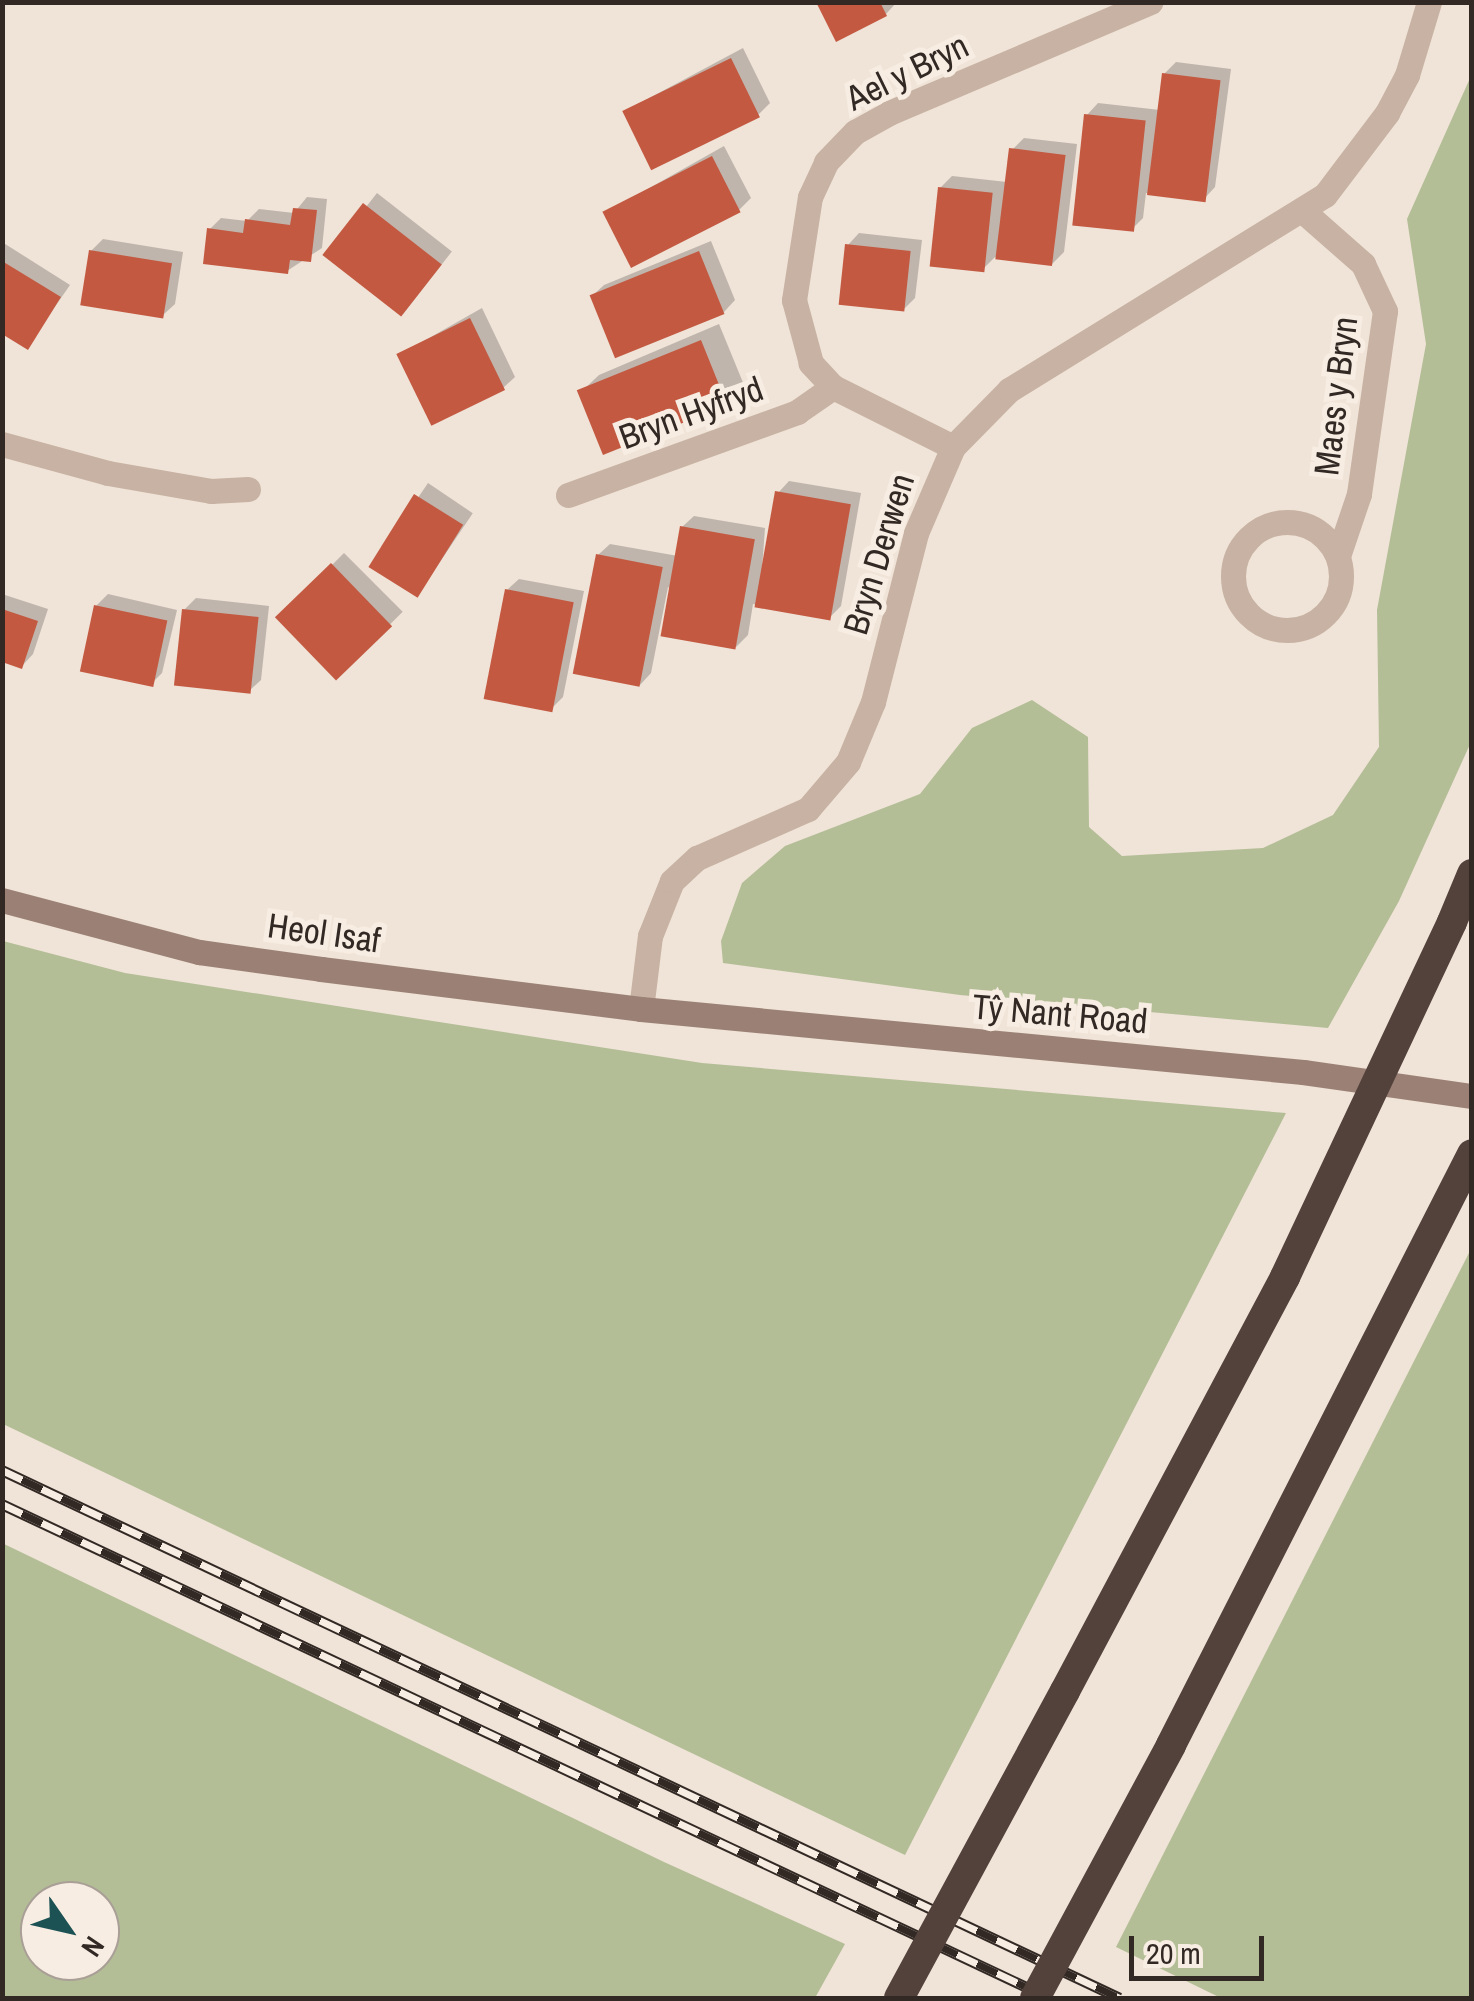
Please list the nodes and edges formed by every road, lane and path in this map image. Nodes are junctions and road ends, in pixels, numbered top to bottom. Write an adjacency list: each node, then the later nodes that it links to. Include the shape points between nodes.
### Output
1 (1150, 2): 4 (street, Ael y Bryn, via 889,113 855,132 826,162 810,196 794,300 811,363)
2 (1429, 2): 3 (street, Bryn Derwen, via 1407,75 1387,113 1345,173)
3 (1304, 212): 6 (street, Bryn Derwen, via 1024,381); 9 (street, Maes y Bryn, via 1363,264 1385,311 1359,494)
4 (833, 387): 6 (street); 8 (street, Bryn Hyfryd, via 797,412)
5 (2, 444): 7 (street, via 108,474 211,491)
6 (953, 448): 12 (street, Bryn Derwen, via 916,533 873,702 848,762 808,809 698,858 672,881 650,936)
7 (248, 489)
8 (568, 495)
9 (1338, 556): 9 (street, via 1318,530 1268,525 1241,547 1234,564 1238,600 1264,626 1301,630 1318,622 1339,593)
10 (1472, 874): 15 (highway, bridge, via 1284,1278)
11 (2, 900): 12 (main road, Heol Isaf, via 199,952)
12 (641, 1009): 13 (main road, Tŷ Nant Road, via 1303,1072)
13 (1472, 1096)
14 (1472, 1154): 16 (highway, bridge)
15 (900, 1998)
16 (1035, 1998)

